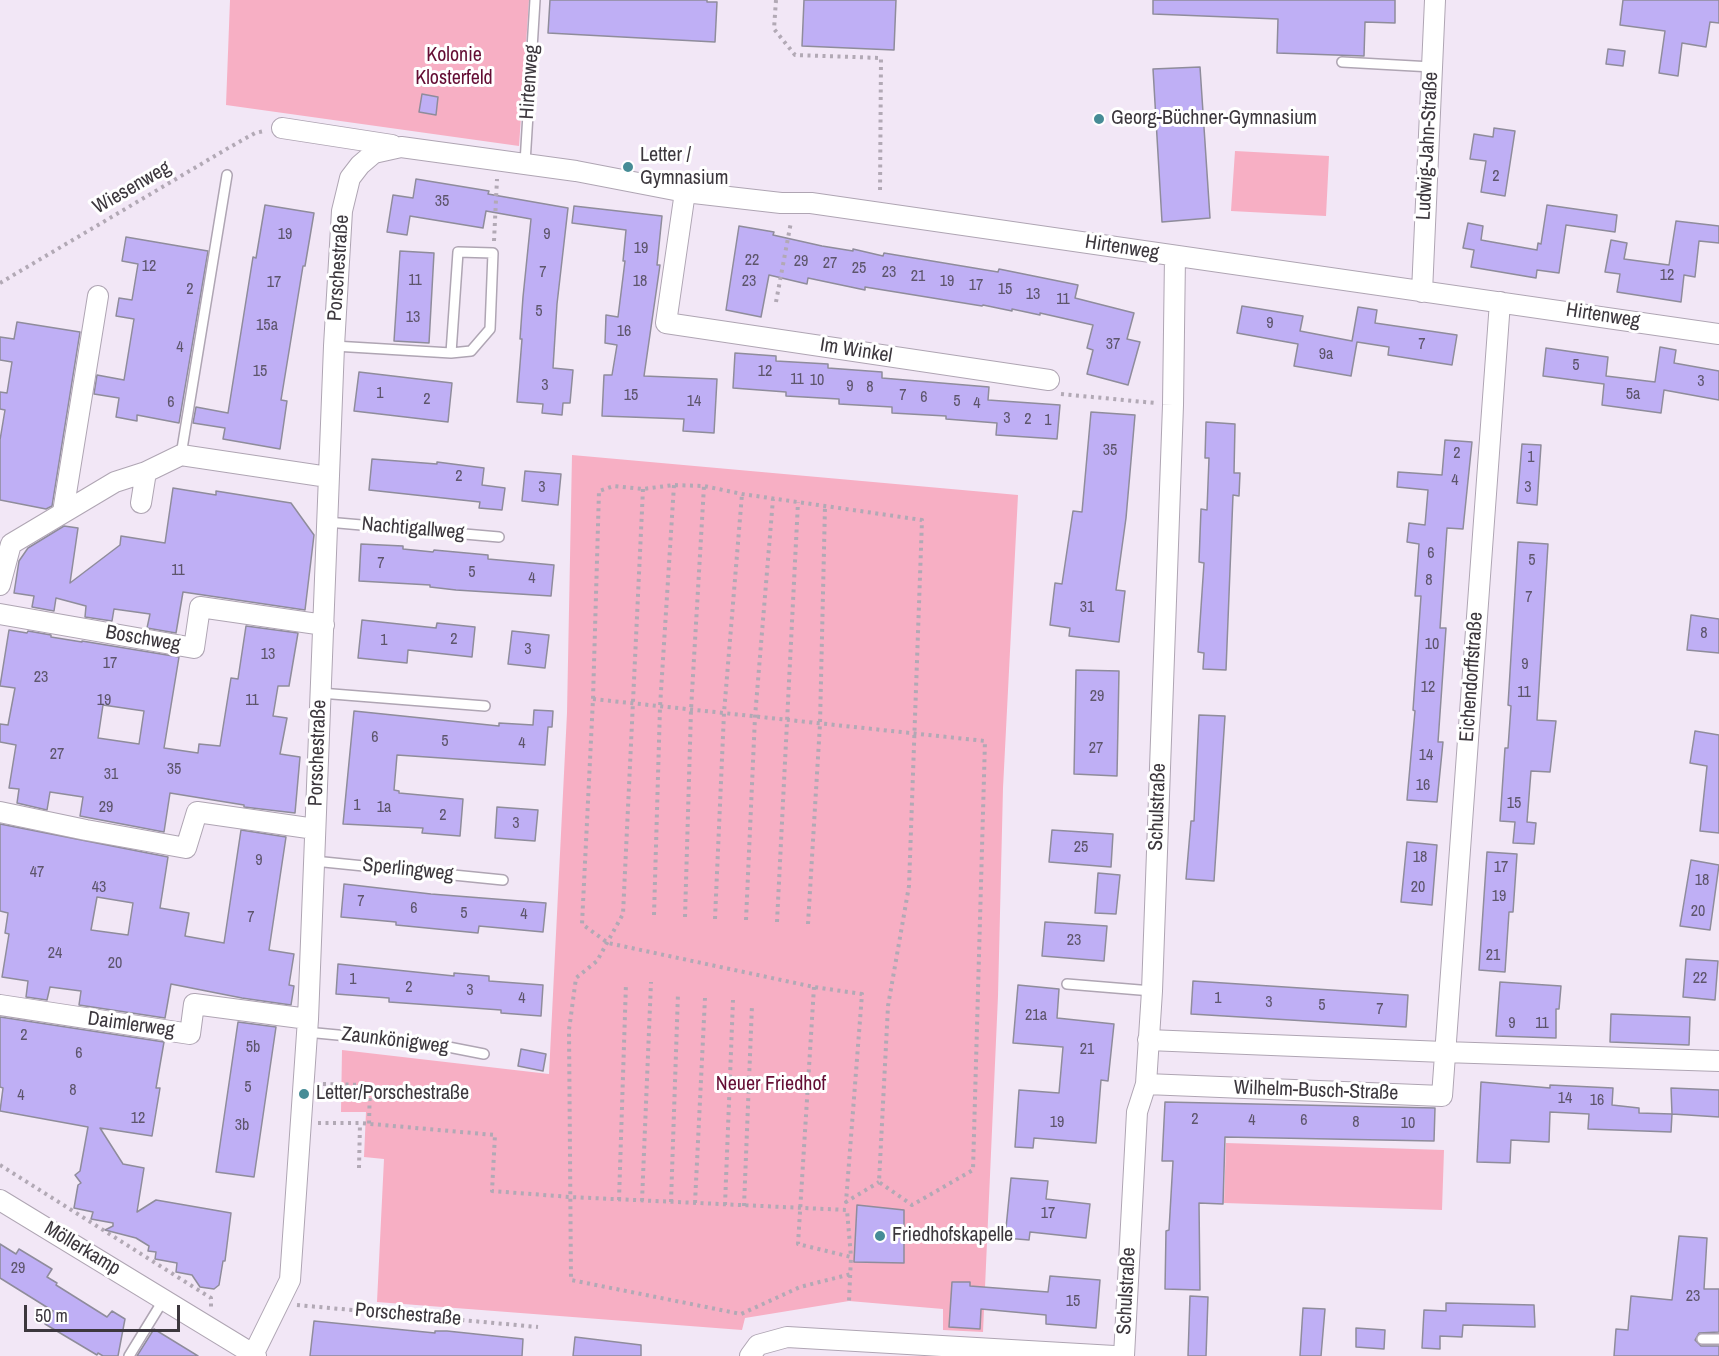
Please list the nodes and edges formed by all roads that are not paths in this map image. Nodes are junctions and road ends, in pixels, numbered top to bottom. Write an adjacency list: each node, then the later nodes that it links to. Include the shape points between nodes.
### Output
1 (535, 0): 7 (lane, Hirtenweg)
2 (1435, 0): 4 (street, Ludwig-Jahn-Straße)
3 (1342, 62): 4 (lane)
4 (1432, 67): 12 (street, Ludwig-Jahn-Straße)
5 (282, 128): 6 (street, Hirtenweg)
6 (401, 147): 7 (street, Hirtenweg); 10 (street, Hirtenweg, via 374,153 360,165 350,178)
7 (525, 164): 9 (street, Hirtenweg)
8 (227, 174): 19 (lane)
9 (685, 192): 11 (street, Hirtenweg, via 811,203); 18 (street, Im Winkel, via 666,323)
10 (344, 200): 16 (street, Porschestraße)
11 (1175, 256): 12 (street, Hirtenweg); 37 (street, Schulstraße)
12 (1422, 292): 14 (street, Hirtenweg)
13 (98, 296): 23 (street)
14 (1500, 302): 15 (street, Hirtenweg); 41 (street, Eichendorffstraße)
15 (1719, 334)
16 (334, 346): 17 (lane); 21 (street, Porschestraße)
17 (451, 353): 17 (lane, via 471,351 490,329 493,254 458,252)
18 (1049, 380)
19 (182, 455): 20 (street); 21 (street)
20 (146, 472): 22 (street); 23 (street, via 115,482)
21 (328, 477): 24 (street, Porschestraße)
22 (141, 503)
23 (63, 512): 26 (street)
24 (327, 522): 25 (lane, Nachtigallweg); 29 (street, Porschestraße)
25 (499, 537)
26 (6, 547): 27 (street)
27 (0, 585)
28 (0, 614): 29 (street, Boschweg, via 194,648 200,607)
29 (324, 625): 30 (street, Porschestraße)
30 (320, 693): 31 (lane); 33 (street, Porschestraße)
31 (485, 706)
32 (0, 812): 33 (street, via 186,848 197,812)
33 (315, 830): 34 (street, Porschestraße)
34 (314, 861): 35 (lane, Sperlingweg); 39 (street, Porschestraße)
35 (503, 879)
36 (1067, 984): 37 (lane)
37 (1152, 991): 40 (street, Schulstraße)
38 (0, 1005): 39 (street, Daimlerweg, via 190,1034 194,1004)
39 (307, 1026): 42 (lane, Zaunkönigweg); 49 (street, Porschestraße, via 290,1280)
40 (1148, 1040): 41 (street); 44 (street, Schulstraße)
41 (1444, 1052): 43 (street); 44 (street, Wilhelm-Busch-Straße, via 1442,1096)
42 (484, 1054)
43 (1719, 1060)
44 (1146, 1084): 53 (street, Schulstraße, via 1137,1112)
45 (0, 1200): 46 (street, Möllerkamp)
46 (164, 1299): 49 (street, Möllerkamp); 50 (lane)
47 (1702, 1339): 48 (lane)
48 (1719, 1339)
49 (254, 1355)
50 (129, 1356)
51 (750, 1356): 52 (street, via 758,1345 787,1337)
52 (1114, 1356)
53 (1124, 1356)

